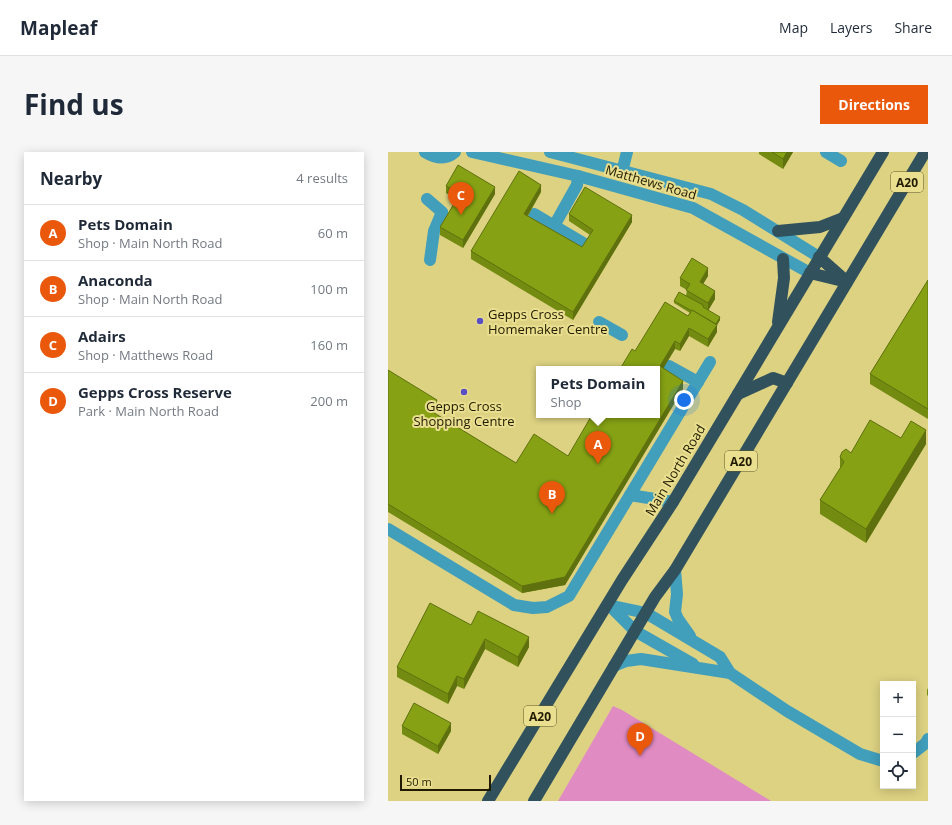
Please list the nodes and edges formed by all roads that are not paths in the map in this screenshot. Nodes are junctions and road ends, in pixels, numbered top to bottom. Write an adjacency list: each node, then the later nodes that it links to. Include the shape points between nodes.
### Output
1 (425, 152): 2 (street, via 445,157)
2 (455, 152)
3 (472, 152): 11 (street, Matthews Road)
4 (550, 152): 10 (street, Matthews Road)
5 (628, 152): 10 (street)
6 (826, 152): 9 (street)
7 (883, 152): 14 (highway, Main North Road / A20)
8 (925, 152): 22 (highway, A20)
9 (841, 161)
10 (622, 172): 16 (street, Matthews Road, via 711,194)
11 (578, 176): 15 (street, via 577,185); 19 (street, Matthews Road, via 693,208)
12 (427, 199): 20 (street, via 442,212 434,231)
13 (534, 214): 15 (street)
14 (843, 218): 16 (highway, via 820,227); 18 (highway, Main North Road / A20)
15 (554, 226): 17 (street)
16 (778, 231): 18 (street, Matthews Road)
17 (583, 243)
18 (819, 257): 21 (highway, Main North Road / A20); 22 (highway)
19 (783, 259): 21 (street, Matthews Road); 24 (highway, via 784,278)
20 (430, 260)
21 (810, 272): 22 (highway); 24 (highway, Main North Road / A20)
22 (847, 282): 29 (highway, A20)
23 (599, 322): 25 (street)
24 (777, 328): 30 (highway, Main North Road / A20)
25 (622, 335)
26 (710, 362): 28 (street)
27 (669, 366): 28 (street)
28 (698, 382): 31 (street)
29 (787, 383): 30 (highway, via 773,378); 34 (highway, A20)
30 (738, 394): 32 (highway, Main North Road / A20)
31 (630, 495): 32 (street); 33 (street, via 569,596 547,607 514,605)
32 (673, 502): 35 (highway, Main North Road / A20)
33 (388, 529)
34 (675, 570): 36 (highway, A20); 38 (street, via 675,612)
35 (608, 605): 36 (street); 37 (street); 45 (highway, Main North Road / A20)
36 (646, 613): 37 (highway, A20); 38 (street)
37 (635, 630): 39 (highway, A20); 40 (street)
38 (693, 640): 41 (street, via 720,656)
39 (614, 666): 40 (street, via 633,659 641,659); 46 (highway, A20)
40 (699, 668): 41 (street)
41 (730, 673): 44 (street, via 787,711 860,754)
42 (928, 739): 43 (street)
43 (916, 751)
44 (880, 760)
45 (488, 801)
46 (534, 801)

